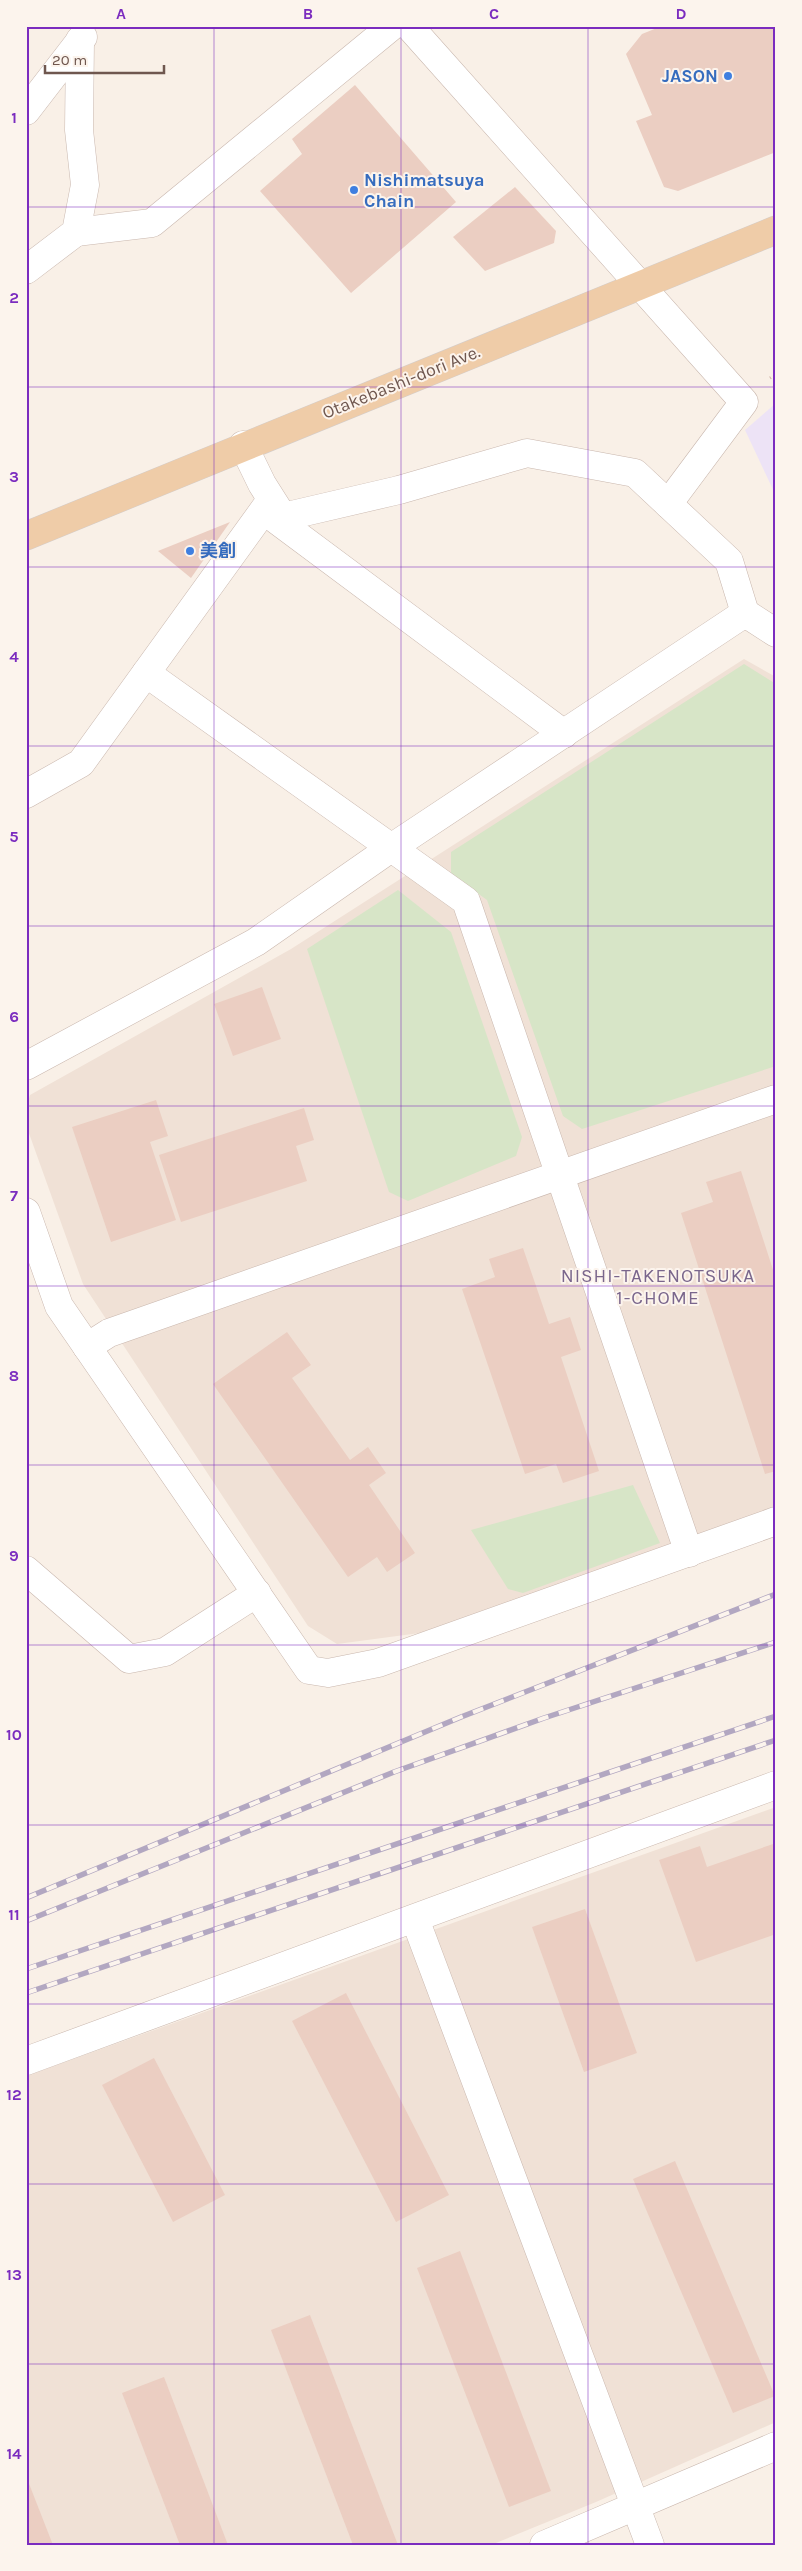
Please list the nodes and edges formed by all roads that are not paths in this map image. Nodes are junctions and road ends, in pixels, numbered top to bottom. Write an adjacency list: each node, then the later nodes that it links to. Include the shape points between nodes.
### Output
1 (408, 27): 5 (street, via 152,223); 7 (street)
2 (86, 33): 3 (street); 5 (street, via 79,130 85,185)
3 (26, 111)
4 (776, 230): 7 (main road, Otakebashi-dori Ave.)
5 (76, 232): 6 (street)
6 (26, 270)
7 (641, 286): 8 (main road, Otakebashi-dori Ave.); 9 (street, via 744,402)
8 (243, 445): 10 (street); 11 (main road, Otakebashi-dori Ave.)
9 (668, 504): 10 (street, via 635,473 527,453 399,490); 12 (street, via 729,561)
10 (278, 515): 14 (street); 15 (street)
11 (26, 536)
12 (745, 613): 13 (street); 15 (street)
13 (776, 633)
14 (146, 673): 16 (street, via 81,763); 17 (street)
15 (564, 734): 17 (street)
16 (26, 794)
17 (391, 848): 18 (street, via 256,942); 20 (street, via 466,901)
18 (26, 1066)
19 (776, 1099): 20 (street)
20 (560, 1173): 22 (street, via 109,1333); 24 (street)
21 (26, 1212): 22 (street, via 59,1306)
22 (87, 1347): 26 (street)
23 (776, 1521): 24 (street)
24 (688, 1552): 26 (street, via 378,1663 328,1673 309,1670)
25 (26, 1570): 26 (street, via 129,1659 165,1652)
26 (256, 1593)
27 (776, 1785): 28 (street)
28 (415, 1919): 29 (street); 31 (street)
29 (26, 2061)
30 (776, 2446): 31 (street)
31 (636, 2505): 32 (street); 33 (street)
32 (544, 2545)
33 (650, 2545)

